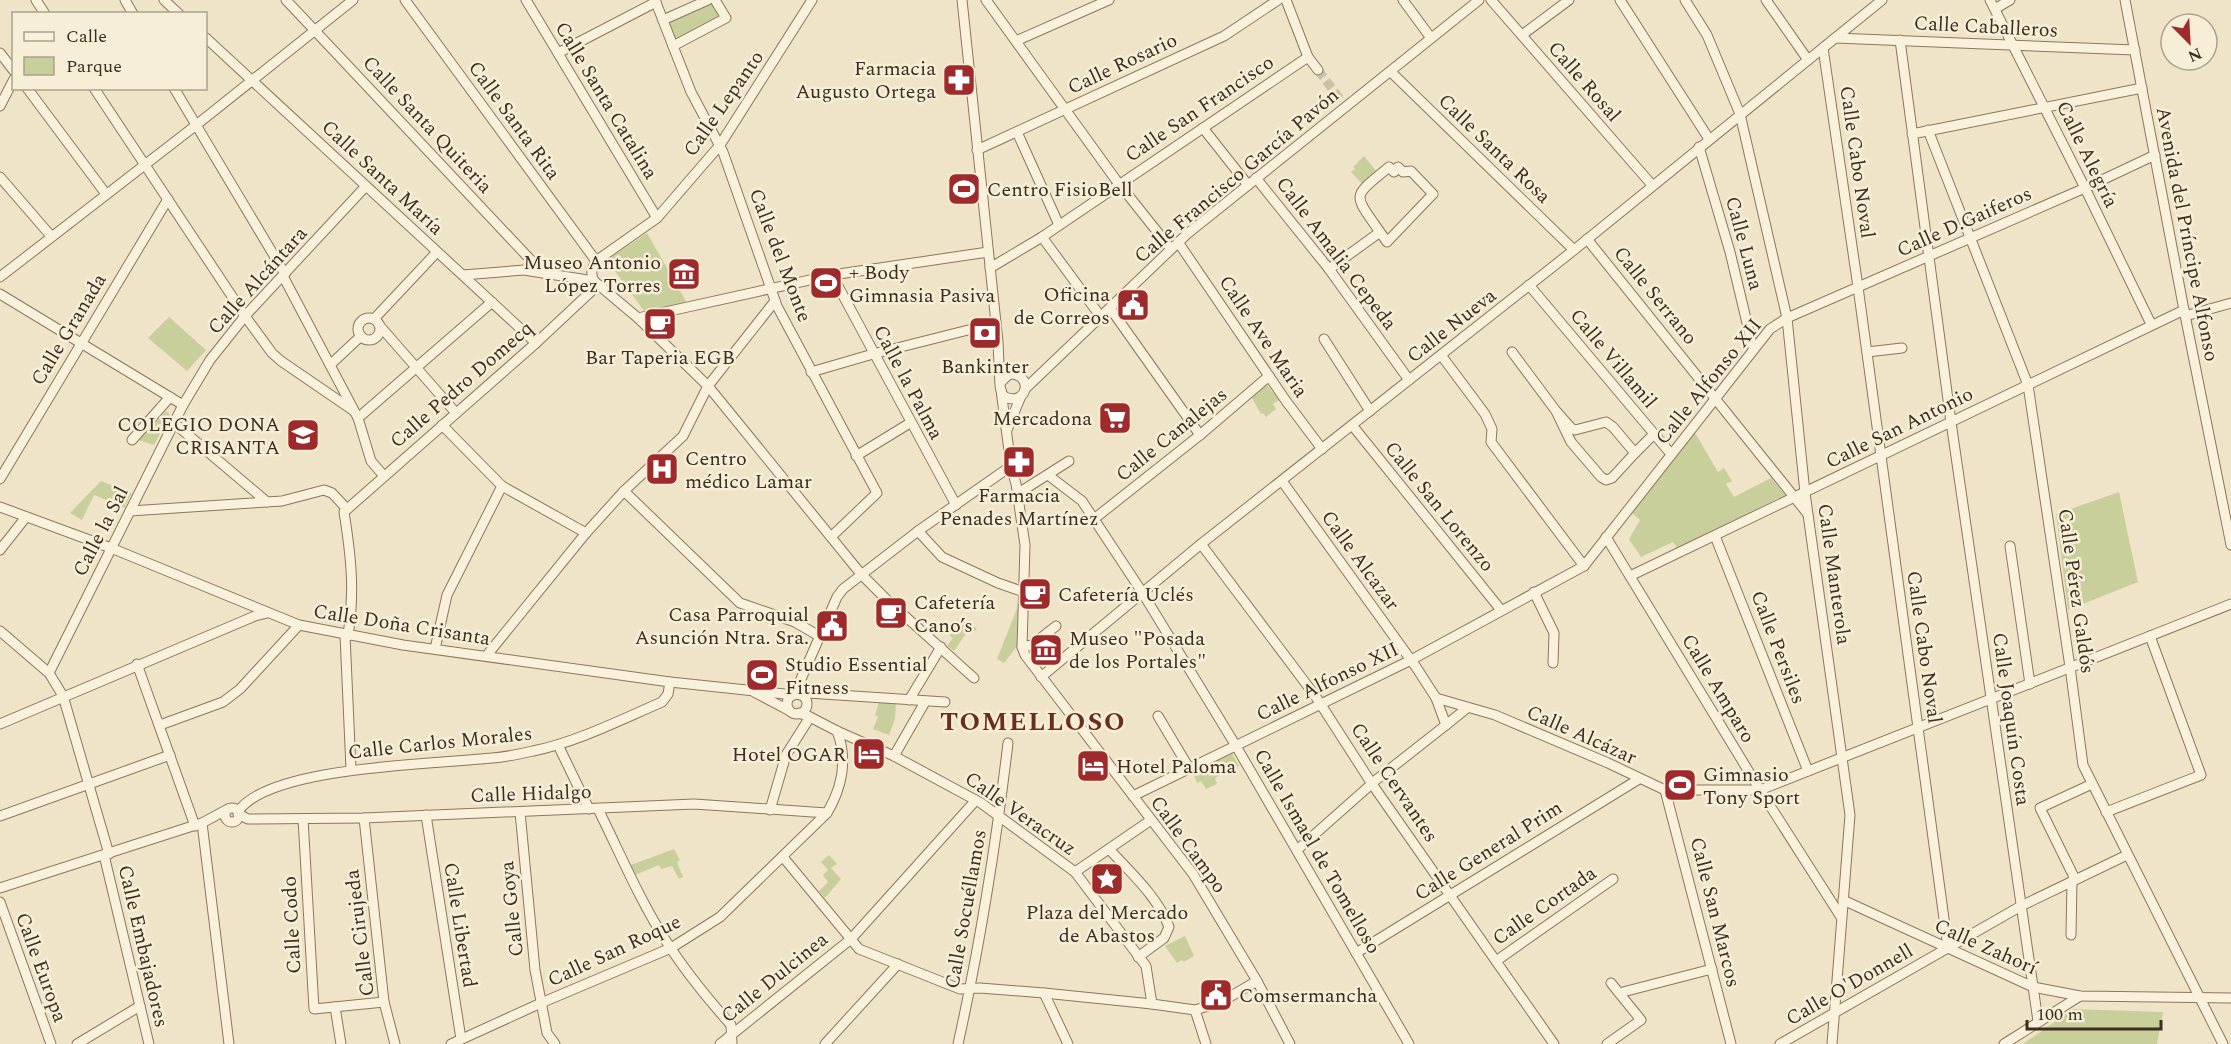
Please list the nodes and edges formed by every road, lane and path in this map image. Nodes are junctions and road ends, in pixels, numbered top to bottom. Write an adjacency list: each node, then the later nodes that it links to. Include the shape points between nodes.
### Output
1 (164, 0): 27 (street)
2 (286, 0): 29 (street, Calle Santa Quiteria)
3 (354, 0): 29 (street)
4 (405, 0): 91 (street, Calle Santa Rita)
5 (526, 0): 41 (street, Calle Santa Catalina)
6 (708, 0): 28 (street)
7 (715, 0): 36 (street, via 726,18)
8 (812, 0): 65 (street, Calle Lepanto)
9 (962, 0): 67 (street)
10 (986, 0): 35 (street, Calle Ave Maria)
11 (1109, 0): 35 (street)
12 (1278, 0): 57 (street, Calle Rosario, via 1224,36)
13 (1286, 0): 42 (street)
14 (1403, 0): 31 (street)
15 (1479, 0): 31 (street, Calle Francisco García Pavón)
16 (1491, 0): 30 (street, Calle Rosal)
17 (1569, 0): 30 (street)
18 (1620, 0): 64 (street)
19 (1685, 0): 58 (street, Calle Manterola, via 1707,35)
20 (1766, 0): 43 (street)
21 (1882, 0): 32 (street, Calle Nueva)
22 (1990, 0): 26 (street, Calle Alegría)
23 (2010, 0): 26 (street)
24 (2125, 0): 39 (street, Avenida del Príncipe Alfonso)
25 (656, 1): 28 (street, Calle del Monte); 41 (street)
26 (1995, 9): 37 (street, Calle Alegría)
27 (177, 12)
28 (663, 20): 36 (street, Calle del Monte)
29 (315, 30): 47 (street); 94 (street, Calle Santa Quiteria)
30 (1522, 35): 74 (street, Calle Rosal)
31 (1431, 38): 46 (street, Calle Francisco García Pavón)
32 (1835, 38): 34 (street, Calle Caballeros); 38 (street, Calle Nueva)
33 (207, 39): 47 (street, Calle Santa María)
34 (1900, 40): 37 (street, Calle Caballeros); 63 (street, Calle Joaquín Costa)
35 (1016, 41): 57 (street, Calle Ave Maria)
36 (673, 46): 65 (street, Calle del Monte, via 691,92)
37 (2014, 46): 39 (street, Calle Caballeros); 56 (street, Calle Alegría)
38 (1823, 48): 43 (street, Calle Nueva); 101 (street, Calle Cabo Noval)
39 (2135, 50): 49 (street, Avenida del Príncipe Alfonso)
40 (0, 53): 44 (street)
41 (558, 53): 79 (street, Calle Santa Catalina)
42 (1308, 57): 45 (street); 60 (street, Calle San Francisco)
43 (1808, 60): 58 (street, Calle Nueva)
44 (12, 68)
45 (1318, 70)
46 (1390, 72): 55 (street, Calle Francisco García Pavón); 87 (street, Calle Santa Rosa)
47 (252, 80): 59 (street); 75 (street, Calle Santa María)
48 (12, 83): 54 (street)
49 (2142, 88): 56 (street); 68 (street, Avenida del Príncipe Alfonso)
50 (28, 90): 77 (street)
51 (95, 90): 69 (street)
52 (175, 90): 59 (street)
53 (1340, 99): 55 (street)
54 (0, 106)
55 (1345, 107): 71 (street, Calle Francisco García Pavón)
56 (2044, 107): 61 (street); 76 (street, Calle Alegría)
57 (1065, 111): 62 (street, Calle Rosario); 72 (street, Calle Ave Maria)
58 (1740, 114): 64 (street, Calle Nueva); 112 (street, Calle Manterola)
59 (195, 126): 69 (street); 95 (street)
60 (1203, 128): 72 (street, Calle San Francisco); 73 (street)
61 (1928, 130): 63 (street); 84 (street, Calle Pérez Galdós)
62 (1017, 132): 67 (street, Calle Rosario); 80 (street)
63 (1912, 134): 90 (street, Calle Joaquín Costa)
64 (1709, 140): 66 (street, Calle Nueva)
65 (720, 146): 79 (street, Calle Lepanto); 102 (street, Calle del Monte)
66 (1699, 147): 74 (street, Calle Nueva); 120 (street, Calle Luna)
67 (977, 150): 89 (street)
68 (2155, 155): 76 (street, Calle D.Gaiferos); 108 (street, Avenida del Príncipe Alfonso)
69 (145, 165): 77 (street); 78 (street)
70 (0, 177): 82 (street)
71 (1256, 178): 73 (street, Calle Francisco García Pavón); 93 (street, Calle Amalia Cepeda)
72 (1119, 184): 80 (street, Calle San Francisco); 86 (street, Calle Ave Maria)
73 (1248, 185): 86 (street, Calle Francisco García Pavón)
74 (1652, 185): 85 (street, Calle Nueva)
75 (366, 186): 88 (street, Calle Santa María); 95 (street, Calle Alcántara)
76 (2085, 188): 84 (street, Calle D.Gaiferos); 115 (street, Calle Alegría)
77 (106, 194): 82 (street)
78 (168, 199): 109 (street); 118 (street, Calle Granada)
79 (657, 218): 91 (street, Calle Lepanto)
80 (1059, 225): 83 (street, Calle San Francisco)
81 (1380, 232): 81 (street, via 1359,202 1359,195 1389,166 1394,172 1398,167 1403,172 1412,171 1433,194 1387,242); 93 (street)
82 (51, 236): 98 (street)
83 (1042, 237): 92 (street, Calle San Francisco); 110 (street)
84 (1971, 238): 90 (street, Calle D.Gaiferos); 131 (street, Calle Pérez Galdós)
85 (1587, 239): 87 (street, Calle Nueva); 136 (street, Calle Serrano)
86 (1174, 245): 107 (street, Calle Francisco García Pavón); 129 (street, Calle Ave Maria)
87 (1574, 250): 100 (street, Calle Nueva)
88 (437, 252): 96 (street, Calle Santa María); 113 (street)
89 (988, 252): 92 (street); 97 (street)
90 (1930, 256): 101 (street, Calle D.Gaiferos); 142 (street, Calle Joaquín Costa)
91 (596, 261): 99 (street, via 591,276)
92 (990, 268): 114 (street)
93 (1329, 268): 130 (street, Calle Amalia Cepeda)
94 (543, 273): 96 (street, via 524,270); 99 (street)
95 (284, 275): 109 (street, Calle Alcántara); 126 (street)
96 (462, 275): 105 (street, Calle Santa María)
97 (832, 275): 102 (street); 124 (street, Calle la Palma)
98 (0, 277)
99 (596, 283): 111 (street); 119 (street, Calle Pedro Domecq)
100 (1529, 285): 125 (street, Calle Nueva); 148 (street, Calle Villamil)
101 (1858, 287): 112 (street, Calle D.Gaiferos); 123 (street, Calle Cabo Noval)
102 (770, 289): 104 (street, Calle del Monte); 111 (street)
103 (0, 294): 118 (street)
104 (775, 300): 128 (street, Calle del Monte); 132 (street)
105 (492, 302): 119 (street, Calle Santa María); 127 (street)
106 (2231, 303): 108 (street, Calle San Antonio)
107 (1110, 308): 110 (street, Calle Francisco García Pavón); 149 (street)
108 (2184, 313): 115 (street, Calle San Antonio); 181 (street, Avenida del Príncipe Alfonso)
109 (245, 316): 137 (street, Calle Alcántara, via 210,360); 141 (street, via 277,357)
110 (1101, 317): 134 (street, Calle Francisco García Pavón)
111 (638, 318): 132 (street)
112 (1787, 318): 120 (street, Calle Alfonso XII, via 1770,328); 164 (street, Calle Manterola)
113 (377, 322): 116 (street, via 367,318 362,321 358,327); 116 (street, via 379,334 374,339); 127 (street)
114 (996, 323): 124 (street); 133 (street)
115 (2151, 324): 131 (street, Calle San Antonio)
116 (361, 336): 126 (street)
117 (1324, 339): 138 (street)
118 (81, 343): 135 (street); 160 (street, Calle Granada)
119 (536, 343): 140 (street, Calle Pedro Domecq)
120 (1753, 348): 136 (street, Calle Alfonso XII)
121 (1902, 348): 123 (street)
122 (1512, 352): 139 (street)
123 (1867, 352): 155 (street, Calle Cabo Noval)
124 (873, 354): 128 (street); 144 (street, Calle la Palma)
125 (1441, 355): 130 (street, Calle Nueva); 185 (street, via 1485,414 1492,429 1491,442)
126 (330, 365): 141 (street)
127 (416, 367): 140 (street); 141 (street)
128 (811, 372): 154 (street, Calle del Monte)
129 (1269, 376): 149 (street, Calle Canalejas); 151 (street, Calle Ave Maria)
130 (1409, 380): 138 (street, Calle Nueva)
131 (2028, 384): 142 (street, Calle San Antonio); 207 (street, Calle Pérez Galdós)
132 (708, 386): 163 (street, via 683,436); 177 (street)
133 (1001, 386): 134 (street, via 1002,394 1009,399); 134 (street, via 1009,374 1018,374 1024,380); 147 (street)
134 (1023, 393): 147 (street)
135 (170, 397): 137 (street); 150 (street)
136 (1715, 398): 153 (street, Calle Alfonso XII); 166 (street, Calle Serrano)
137 (183, 405): 143 (street, Calle la Sal)
138 (1370, 411): 146 (street, Calle Nueva)
139 (1556, 411): 152 (street, via 1575,429 1606,422); 152 (street, via 1571,441 1606,480)
140 (456, 412): 145 (street, Calle Pedro Domecq)
141 (356, 415): 159 (street, via 371,461)
142 (1951, 422): 155 (street, Calle San Antonio); 218 (street, Calle Joaquín Costa)
143 (174, 423): 167 (street); 170 (street, Calle la Sal)
144 (910, 423): 154 (street); 168 (street, Calle la Palma)
145 (442, 425): 159 (street, Calle Pedro Domecq); 162 (street)
146 (1352, 425): 151 (street, Calle Nueva); 192 (street, Calle San Lorenzo)
147 (1007, 432): 157 (street)
148 (1654, 434): 152 (street); 153 (street, Calle Villamil)
149 (1200, 435): 174 (street, Calle Canalejas)
150 (132, 440)
151 (1322, 449): 161 (street, Calle Nueva)
152 (1635, 453)
153 (1671, 454): 179 (street, Calle Alfonso XII)
154 (856, 456): 177 (street, Calle del Monte, via 876,493)
155 (1880, 456): 164 (street, Calle San Antonio); 229 (street, Calle Cabo Noval)
156 (1070, 461): 158 (street)
157 (1011, 466): 165 (street); 168 (street)
158 (1048, 475): 165 (street); 174 (street, Calle Ismael de Tomelloso, via 1082,501)
159 (384, 476): 171 (street, Calle Pedro Domecq)
160 (0, 479)
161 (1282, 481): 180 (street, Calle Nueva); 204 (street, Calle Alcazar)
162 (502, 486): 176 (street); 202 (street, via 447,595)
163 (624, 491): 176 (street); 198 (street, via 740,603 795,622)
164 (1805, 493): 166 (street, Calle San Antonio); 172 (street, Calle Manterola)
165 (1017, 494): 188 (street, via 1025,545)
166 (1795, 498): 172 (street, Calle Serrano); 178 (street, Calle San Antonio)
167 (267, 502): 170 (street); 171 (street, via 329,491)
168 (956, 505): 175 (street)
169 (0, 507): 173 (street, Calle Doña Crisanta)
170 (130, 511): 183 (street, Calle la Sal)
171 (345, 511): 197 (street, via 353,585)
172 (1808, 514): 236 (street, Calle Manterola)
173 (26, 517): 183 (street, Calle Doña Crisanta); 184 (street)
174 (1094, 519): 189 (street, Calle Ismael de Tomelloso)
175 (918, 531): 186 (street); 188 (street, via 942,557)
176 (586, 533): 203 (street)
177 (832, 536): 186 (street)
178 (1715, 536): 187 (street, Calle San Antonio); 239 (street, Calle Persiles)
179 (1606, 537): 185 (street, Calle Alfonso XII); 187 (street, Calle Amparo)
180 (1201, 544): 189 (street, Calle Nueva); 221 (street, Calle Cervantes)
181 (2231, 545)
182 (2010, 546): 212 (street)
183 (111, 548): 193 (street, Calle Doña Crisanta); 208 (street, Calle la Sal)
184 (0, 550)
185 (1584, 566): 190 (street, Calle Alfonso XII)
186 (861, 574): 198 (street, via 837,597); 200 (street)
187 (1630, 576): 245 (street, Calle Amparo)
188 (1024, 592): 201 (street)
189 (1142, 592): 209 (street, Calle Nueva); 233 (street, Calle Ismael de Tomelloso)
190 (1534, 592): 192 (street, Calle Alfonso XII); 205 (street, via 1554,633)
191 (2231, 604): 199 (street)
192 (1501, 610): 204 (street, Calle Alfonso XII)
193 (267, 613): 194 (street, Calle Doña Crisanta); 206 (street)
194 (298, 625): 197 (street, Calle Doña Crisanta); 227 (street, via 240,689 223,702)
195 (1056, 626): 201 (street, via 1032,645)
196 (0, 631): 208 (street, Calle Embajadores)
197 (346, 635): 202 (street, Calle Doña Crisanta); 238 (street)
198 (819, 636): 214 (street)
199 (2150, 636): 207 (street); 252 (street, via 2201,775)
200 (941, 647): 210 (street); 217 (street)
201 (1022, 647): 209 (street, Calle Campo, via 1028,662)
202 (435, 649): 203 (street, Calle Doña Crisanta)
203 (487, 656): 211 (street, Calle Doña Crisanta)
204 (1411, 660): 216 (street); 221 (street, Calle Alfonso XII)
205 (1553, 663)
206 (137, 664): 215 (street); 227 (street)
207 (2070, 667): 212 (street); 242 (street, Calle Pérez Galdós, via 2083,765)
208 (49, 673): 215 (street, Calle Embajadores)
209 (1041, 676): 246 (street, Calle Campo)
210 (974, 678)
211 (670, 682): 213 (street, Calle Doña Crisanta); 232 (street, Calle Carlos Morales, via 662,702)
212 (2030, 684): 218 (street)
213 (747, 689): 214 (street, Calle Doña Crisanta); 223 (street, Calle Doña Crisanta)
214 (797, 695): 217 (street, Calle Doña Crisanta); 223 (street, via 788,702); 223 (street, via 805,698 807,704 805,710)
215 (63, 696): 226 (street); 243 (street, Calle Embajadores)
216 (1436, 698): 222 (street, Calle Alcázar); 228 (street)
217 (909, 700): 219 (street, Calle Doña Crisanta)
218 (1991, 700): 229 (street); 274 (street, Calle Joaquín Costa)
219 (925, 702): 220 (street, Calle Doña Crisanta); 235 (street)
220 (945, 702)
221 (1320, 704): 233 (street, Calle Alfonso XII); 241 (street, Calle Cervantes)
222 (1467, 708): 228 (street); 240 (street, Calle Alcázar, via 1495,715)
223 (795, 712): 225 (street, Calle Veracruz)
224 (1158, 716): 237 (street)
225 (810, 717): 230 (street, Calle Veracruz); 249 (street, via 786,755)
226 (0, 724)
227 (160, 725): 234 (street)
228 (1446, 725): 241 (street)
229 (1918, 728): 236 (street); 279 (street, Calle Cabo Noval)
230 (837, 731): 235 (street, Calle Veracruz); 253 (street, via 844,752 843,770 836,799)
231 (1008, 743): 256 (street, Calle Socuéllamos)
232 (558, 745): 238 (street, Calle Carlos Morales, via 495,758); 248 (street)
233 (1236, 746): 237 (street, Calle Alfonso XII); 262 (street, Calle Ismael de Tomelloso)
234 (170, 755): 243 (street); 260 (street)
235 (894, 756): 247 (street, Calle Veracruz)
236 (1843, 758): 239 (street); 272 (street, Calle Manterola, via 1850,815)
237 (1190, 768): 246 (street, Calle Alfonso XII)
238 (351, 769): 250 (street, Calle Carlos Morales, via 293,782 244,803)
239 (1808, 771): 245 (street)
240 (1639, 778): 244 (street, Calle Alcázar); 271 (street, Calle General Prim)
241 (1372, 784): 262 (street); 271 (street, Calle Cervantes)
242 (2092, 784): 252 (street, Calle Pérez Galdós); 269 (street, via 2040,808)
243 (89, 785): 255 (street); 263 (street, Calle Embajadores)
244 (1665, 790): 245 (street, Calle Alcázar); 284 (street, Calle San Marcos)
245 (1760, 790): 275 (street, Calle Amparo)
246 (1133, 796): 259 (street, Calle Campo)
247 (976, 800): 256 (street, Calle Veracruz); 277 (street, Calle Dulcinea)
248 (594, 809): 249 (street, Calle Hidalgo, via 694,804); 251 (street, Calle Hidalgo); 278 (street)
249 (770, 810): 253 (street, Calle Hidalgo)
250 (235, 812): 258 (street, Calle Hidalgo, via 248,819); 260 (street, Calle Carlos Morales); 260 (street, Calle Carlos Morales, via 236,820)
251 (520, 812): 254 (street, Calle Hidalgo); 295 (street, Calle Goya)
252 (2106, 812): 264 (street, Calle Pérez Galdós)
253 (827, 813): 265 (street, Calle San Roque)
254 (426, 815): 257 (street, Calle Hidalgo); 302 (street, Calle Libertad)
255 (0, 816)
256 (999, 817): 266 (street, Calle Veracruz); 288 (street, Calle Socuéllamos)
257 (364, 818): 258 (street, Calle Hidalgo); 294 (street, Calle Cirujeda)
258 (303, 819): 298 (street, Calle Codo, via 314,1009)
259 (1151, 820): 261 (street, Calle Veracruz); 285 (street, Calle Campo, via 1193,874)
260 (199, 825): 263 (street); 307 (street)
261 (1109, 849): 266 (street, Calle Veracruz); 281 (street, via 1164,915 1168,927 1164,938)
262 (1297, 850): 280 (street, Calle Ismael de Tomelloso)
263 (106, 855): 270 (street); 297 (street, Calle Embajadores)
264 (2127, 855): 269 (street, Calle O'Donnell); 293 (street, Calle Pérez Galdós)
265 (783, 857): 277 (street); 278 (street, Calle San Roque, via 720,917)
266 (1074, 872): 281 (street)
267 (0, 879): 270 (street)
268 (1613, 879): 282 (street, Calle Cortada)
269 (2074, 880): 274 (street, Calle O'Donnell); 276 (street)
270 (0, 887)
271 (1451, 894): 280 (street, Calle General Prim); 282 (street, Calle Cervantes)
272 (1843, 900): 275 (street, Calle Manterola); 279 (street, Calle Zahorí)
273 (0, 902): 304 (street, Calle Europa)
274 (2021, 906): 279 (street, Calle O'Donnell); 287 (street, Calle Joaquín Costa)
275 (1841, 918): 300 (street, Calle Manterola)
276 (2071, 935)
277 (851, 939): 283 (street, via 859,949); 303 (street, Calle Dulcinea)
278 (671, 948): 295 (street, Calle San Roque); 303 (street, via 731,1025)
279 (1947, 948): 287 (street, Calle Zahorí); 300 (street, Calle O'Donnell)
280 (1356, 953): 318 (street, Calle Ismael de Tomelloso)
281 (1138, 957): 296 (street, via 1146,966)
282 (1496, 961): 319 (street, Calle Cervantes)
283 (898, 964): 288 (street); 313 (street)
284 (1712, 969): 290 (street); 321 (street, Calle San Marcos)
285 (1257, 981): 299 (street, via 1221,1002); 317 (street, Calle Campo)
286 (1611, 983): 290 (street)
287 (2033, 987): 291 (street, Calle Zahorí); 301 (street, Calle Joaquín Costa)
288 (970, 990): 289 (street); 314 (street, Calle Socuéllamos)
289 (1044, 993): 296 (street); 315 (street)
290 (1620, 993): 320 (street, via 1641,1020)
291 (2080, 996): 293 (street, Calle Zahorí); 301 (street)
292 (2231, 998): 293 (street, Calle Zahorí)
293 (2200, 999): 325 (street, Calle Pérez Galdós)
294 (384, 1002): 298 (street, Calle Codo); 309 (street, Calle Cirujeda)
295 (541, 1003): 302 (street, Calle San Roque); 311 (street, Calle Goya, via 547,1034)
296 (1152, 1004): 299 (street)
297 (140, 1006): 305 (street); 306 (street, Calle Embajadores)
298 (335, 1007): 308 (street)
299 (1196, 1010): 316 (street)
300 (1833, 1014): 322 (street, Calle O'Donnell); 323 (street, Calle Manterola)
301 (2038, 1021): 324 (street)
302 (461, 1039): 310 (street, Calle San Roque)
303 (732, 1039): 312 (street, Calle Dulcinea)
304 (51, 1044)
305 (77, 1044)
306 (149, 1044)
307 (229, 1044)
308 (341, 1044)
309 (395, 1044)
310 (451, 1044)
311 (555, 1044)
312 (720, 1044)
313 (825, 1044)
314 (958, 1044)
315 (1068, 1044)
316 (1206, 1044)
317 (1290, 1044)
318 (1409, 1044)
319 (1554, 1044)
320 (1607, 1044)
321 (1731, 1044)
322 (1780, 1044)
323 (1832, 1044)
324 (2004, 1044)
325 (2223, 1044)

